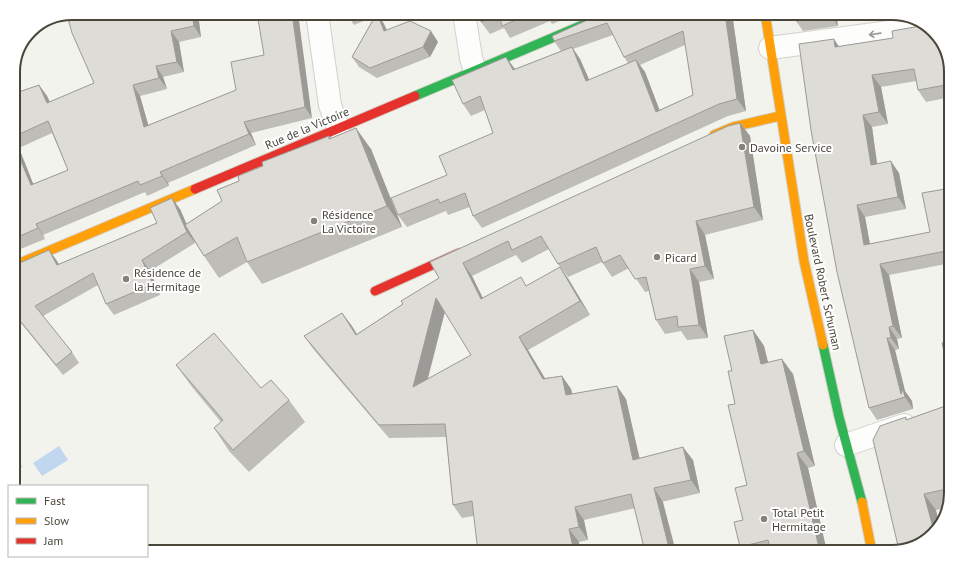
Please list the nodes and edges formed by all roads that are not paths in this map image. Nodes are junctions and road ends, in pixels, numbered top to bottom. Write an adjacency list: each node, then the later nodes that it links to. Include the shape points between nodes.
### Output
1 (318, 20): 9 (street, via 330,105)
2 (465, 20): 7 (street, via 471,58)
3 (595, 20): 7 (street, Rue de la Victoire)
4 (766, 20): 6 (street, Boulevard Robert Schuman)
5 (919, 28): 6 (street, one-way to 6)
6 (770, 48): 8 (street, Boulevard Robert Schuman)
7 (476, 71): 9 (street, Rue de la Victoire)
8 (780, 116): 10 (street, via 733,127); 15 (street, Boulevard Robert Schuman, via 804,261)
9 (338, 128): 12 (street, Rue de la Victoire)
10 (704, 140)
11 (468, 249): 13 (street)
12 (20, 263)
13 (375, 291)
14 (923, 418): 15 (street)
15 (846, 445): 16 (street, Boulevard Robert Schuman, via 862,501)
16 (871, 545)

